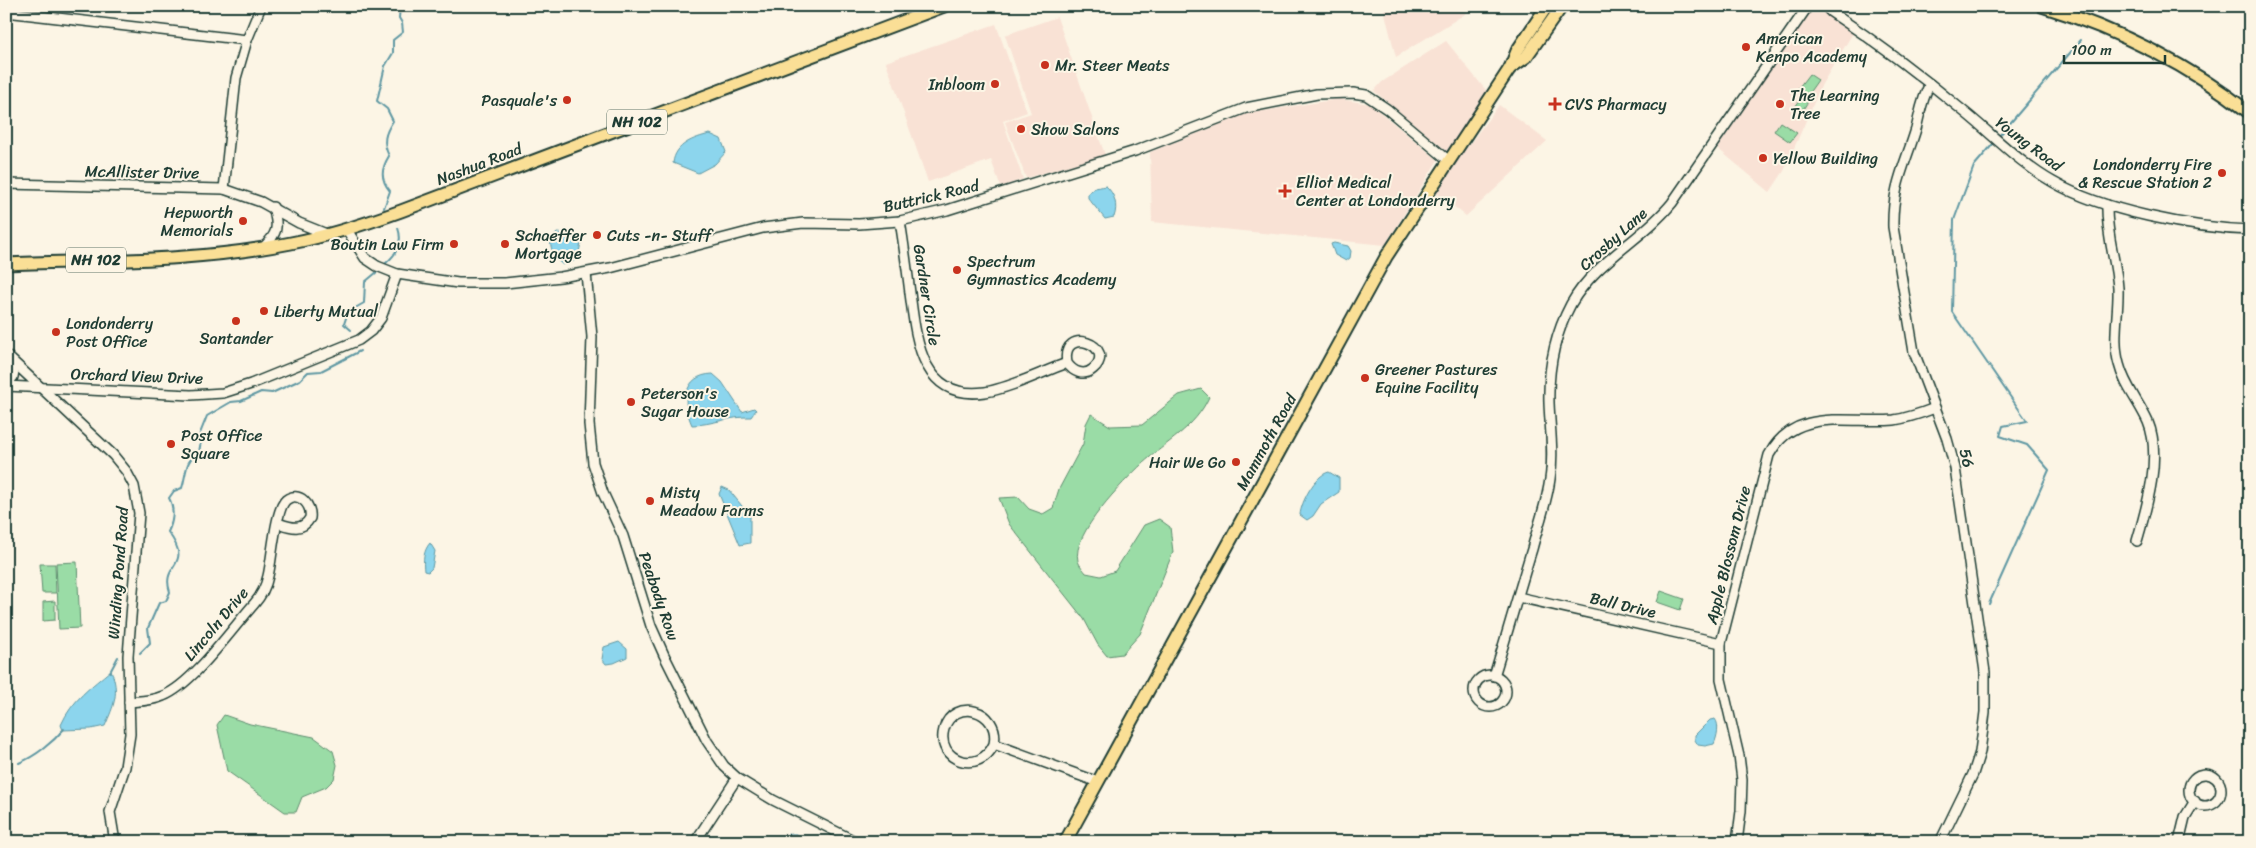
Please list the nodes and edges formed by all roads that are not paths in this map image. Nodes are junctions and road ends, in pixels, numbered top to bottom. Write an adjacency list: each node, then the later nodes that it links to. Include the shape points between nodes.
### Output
1 (261, 6): 10 (street)
2 (944, 6): 8 (main road, Nashua Road / NH 102)
3 (1547, 6): 11 (main road, Mammoth Road, via 1517,51)
4 (1562, 6): 11 (main road, Mammoth Road, via 1526,57)
5 (1808, 6): 35 (street, Crosby Lane, via 1672,203 1594,275 1578,293 1568,312 1557,337 1551,375 1550,480)
6 (1825, 6): 12 (street, Young Road)
7 (2042, 6): 13 (main road, via 2091,24 2171,61)
8 (920, 10): 20 (main road, Nashua Road / NH 102)
9 (6, 12): 10 (street)
10 (247, 40): 16 (street, via 233,94)
11 (1510, 68): 14 (main road, Mammoth Road)
12 (1930, 84): 17 (street, Young Road, via 2040,174); 32 (street, 56, via 1897,181 1893,227 1910,336)
13 (2250, 113)
14 (1448, 160): 19 (street, Buttrick Road, via 1366,95 1317,94 1246,108 1135,151 990,198); 41 (main road, Mammoth Road, via 1366,292)
15 (6, 184): 16 (street, McAllister Drive)
16 (224, 189): 18 (street, McAllister Drive)
17 (2107, 205): 21 (street, Young Road, via 2205,226); 34 (street, via 2107,226 2118,286 2117,357 2148,422 2154,444 2144,517)
18 (273, 207): 22 (street, McAllister Drive, via 299,223); 23 (street, via 276,232)
19 (900, 221): 25 (street, Buttrick Road, via 763,228); 28 (street, Gardner Circle, via 916,338 923,361 940,381 963,392 985,392)
20 (347, 230): 22 (main road, Nashua Road / NH 102); 26 (street, Buttrick Road, via 365,258)
21 (2250, 230)
22 (329, 235): 23 (main road, Nashua Road / NH 102)
23 (262, 248): 24 (main road, Nashua Road / NH 102, via 185,256)
24 (6, 264)
25 (586, 273): 26 (street, Buttrick Road, via 488,283 458,283); 40 (street, Peabody Row, via 592,337 589,424 593,463 628,550 651,626 664,655 706,741)
26 (397, 274): 31 (street, Orchard View Drive, via 381,318 365,336 338,350 237,389 190,395)
27 (6, 356): 29 (street, Winding Pond Road)
28 (1068, 362)
29 (16, 365): 30 (street, Orchard View Drive); 31 (street, Winding Pond Road)
30 (6, 386): 31 (street, Orchard View Drive)
31 (39, 386): 38 (street, Winding Pond Road, via 114,455 136,493 139,513 129,633)
32 (1935, 408): 36 (street, Apple Blossom Drive, via 1901,419 1811,422 1796,427 1778,442 1766,463); 48 (street, 56, via 1954,468 1981,640 1986,696 1975,767)
33 (278, 523): 38 (street, Lincoln Drive, via 268,577 254,604 178,688 154,699)
34 (2137, 540)
35 (1518, 597): 36 (street, Ball Drive); 37 (street, Crosby Lane)
36 (1721, 643): 47 (street, Apple Blossom Drive, via 1720,679 1742,780)
37 (1494, 676)
38 (129, 702): 43 (street, Winding Pond Road, via 128,754 110,812)
39 (994, 744): 39 (street, via 992,724 976,711 965,710 956,714 944,730 947,750 962,762 982,759); 41 (street)
40 (737, 778): 44 (street); 45 (street, Peabody Row)
41 (1098, 782): 46 (main road, Mammoth Road)
42 (2195, 801): 49 (street, via 2185,817)
43 (115, 842)
44 (695, 842)
45 (857, 842)
46 (1065, 842)
47 (1737, 842)
48 (1940, 842)
49 (2179, 842)

